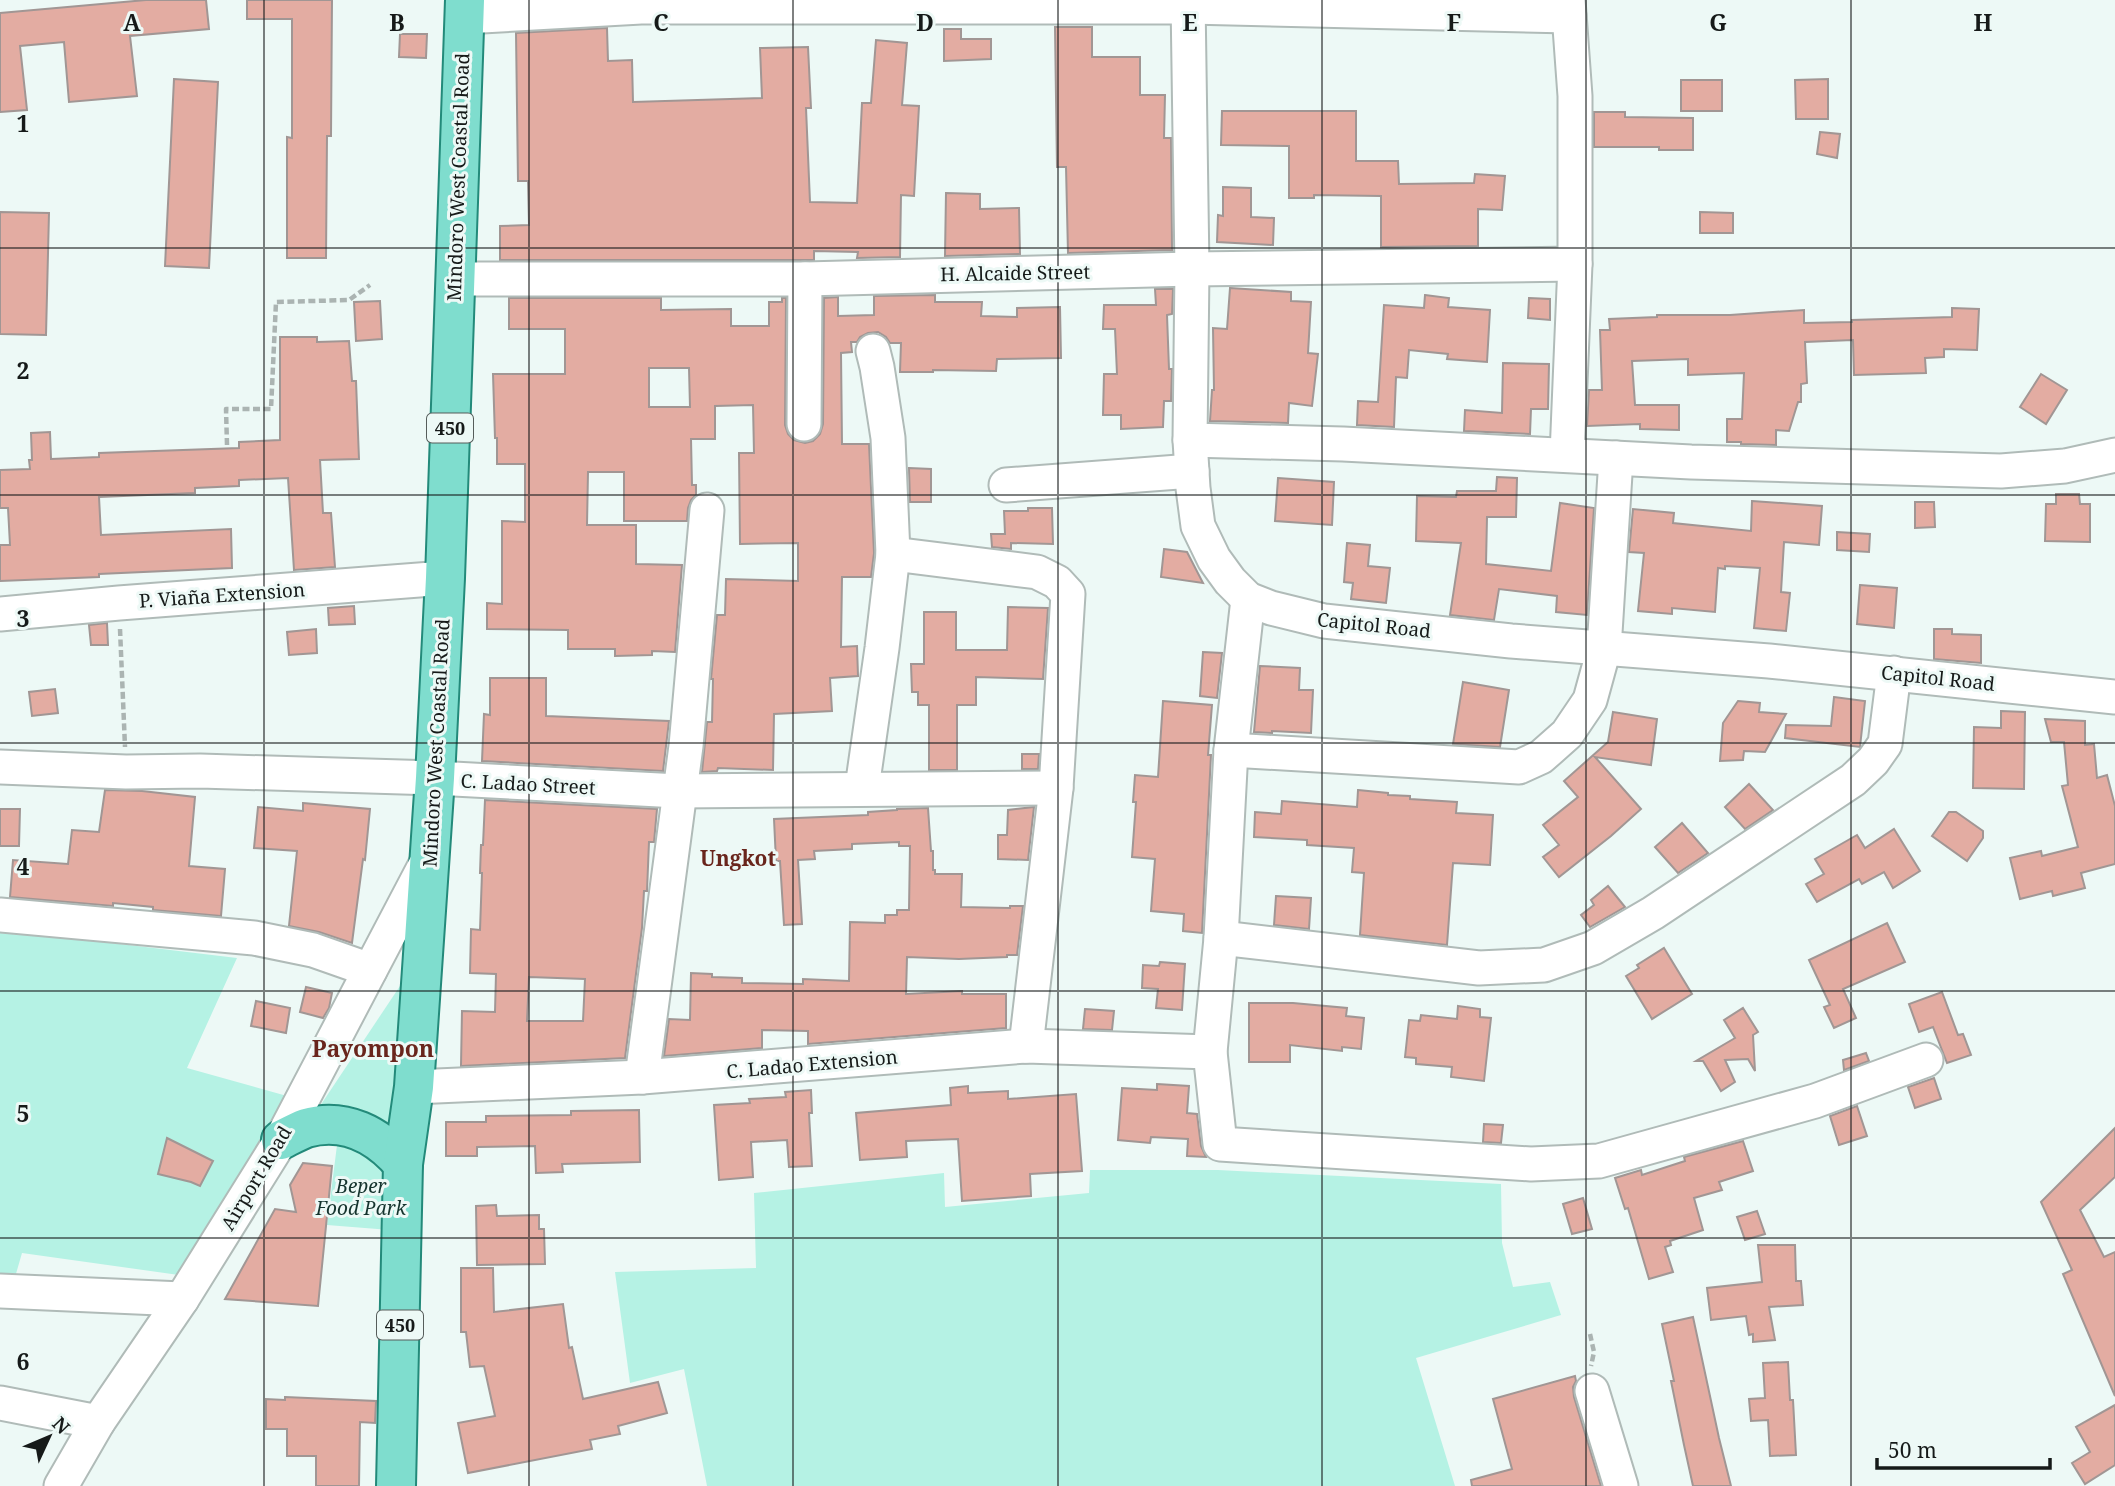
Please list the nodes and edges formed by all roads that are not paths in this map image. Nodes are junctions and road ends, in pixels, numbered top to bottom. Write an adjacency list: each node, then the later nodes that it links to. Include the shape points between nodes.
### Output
1 (1188, 4): 2 (street); 3 (street); 5 (street, Capitol Road)
2 (464, 8): 6 (main road, Mindoro West Coastal Road / 450)
3 (1569, 8): 4 (street, via 1575,96)
4 (1575, 264): 5 (street, H. Alcaide Street); 10 (street)
5 (1192, 269): 7 (street, H. Alcaide Street); 12 (street, Capitol Road)
6 (455, 279): 7 (street, H. Alcaide Street); 17 (main road, Mindoro West Coastal Road / 450)
7 (806, 279): 9 (street)
8 (873, 351): 16 (street, via 888,438)
9 (804, 424)
10 (1567, 455): 12 (street, via 1356,445); 13 (street)
11 (2115, 455): 13 (street, via 2065,466 2001,471)
12 (1191, 456): 14 (street); 18 (street, Capitol Road, via 1198,526 1214,559)
13 (1616, 458): 20 (street)
14 (1006, 485)
15 (707, 510): 28 (street)
16 (893, 554): 26 (street); 27 (street, via 1037,572 1068,594)
17 (445, 578): 19 (street, P. Viaña Extension); 25 (main road, Mindoro West Coastal Road / 450)
18 (1248, 599): 20 (street, Capitol Road, via 1324,621); 23 (street)
19 (0, 614)
20 (1604, 649): 21 (street, Capitol Road); 23 (street, via 1590,700 1567,734 1541,757 1519,767)
21 (1894, 673): 22 (street, Capitol Road); 31 (street, via 1885,744 1863,771 1594,948 1544,965 1479,968)
22 (2115, 697)
23 (1231, 750): 31 (street)
24 (0, 767): 25 (street, C. Ladao Street)
25 (435, 778): 28 (street, C. Ladao Street); 29 (main road, Mindoro West Coastal Road / 450)
26 (862, 788): 27 (street, C. Ladao Street); 28 (street, C. Ladao Street)
27 (1056, 788): 33 (street)
28 (678, 791): 36 (street)
29 (430, 856): 32 (street, Airport Road); 37 (main road, Mindoro West Coastal Road / 450)
30 (0, 915): 32 (street, via 254,938 313,950)
31 (1221, 938): 34 (street)
32 (370, 970): 38 (street, Airport Road)
33 (1026, 1046): 34 (street, C. Ladao Extension); 36 (street, C. Ladao Extension)
34 (1210, 1052): 35 (street, via 1220,1144 1531,1164 1599,1161 1815,1101)
35 (1926, 1060)
36 (642, 1077): 37 (street, C. Ladao Extension)
37 (414, 1087): 39 (main road, Mindoro West Coastal Road / 450)
38 (281, 1140): 39 (main road, via 307,1128 354,1128 376,1138); 41 (street, Airport Road)
39 (403, 1164): 46 (main road, Mindoro West Coastal Road / 450)
40 (0, 1291): 41 (street)
41 (182, 1299): 44 (street, Airport Road)
42 (1592, 1391): 47 (street)
43 (0, 1403): 44 (street)
44 (98, 1422): 45 (street, Airport Road)
45 (61, 1486)
46 (396, 1486)
47 (1621, 1486)

